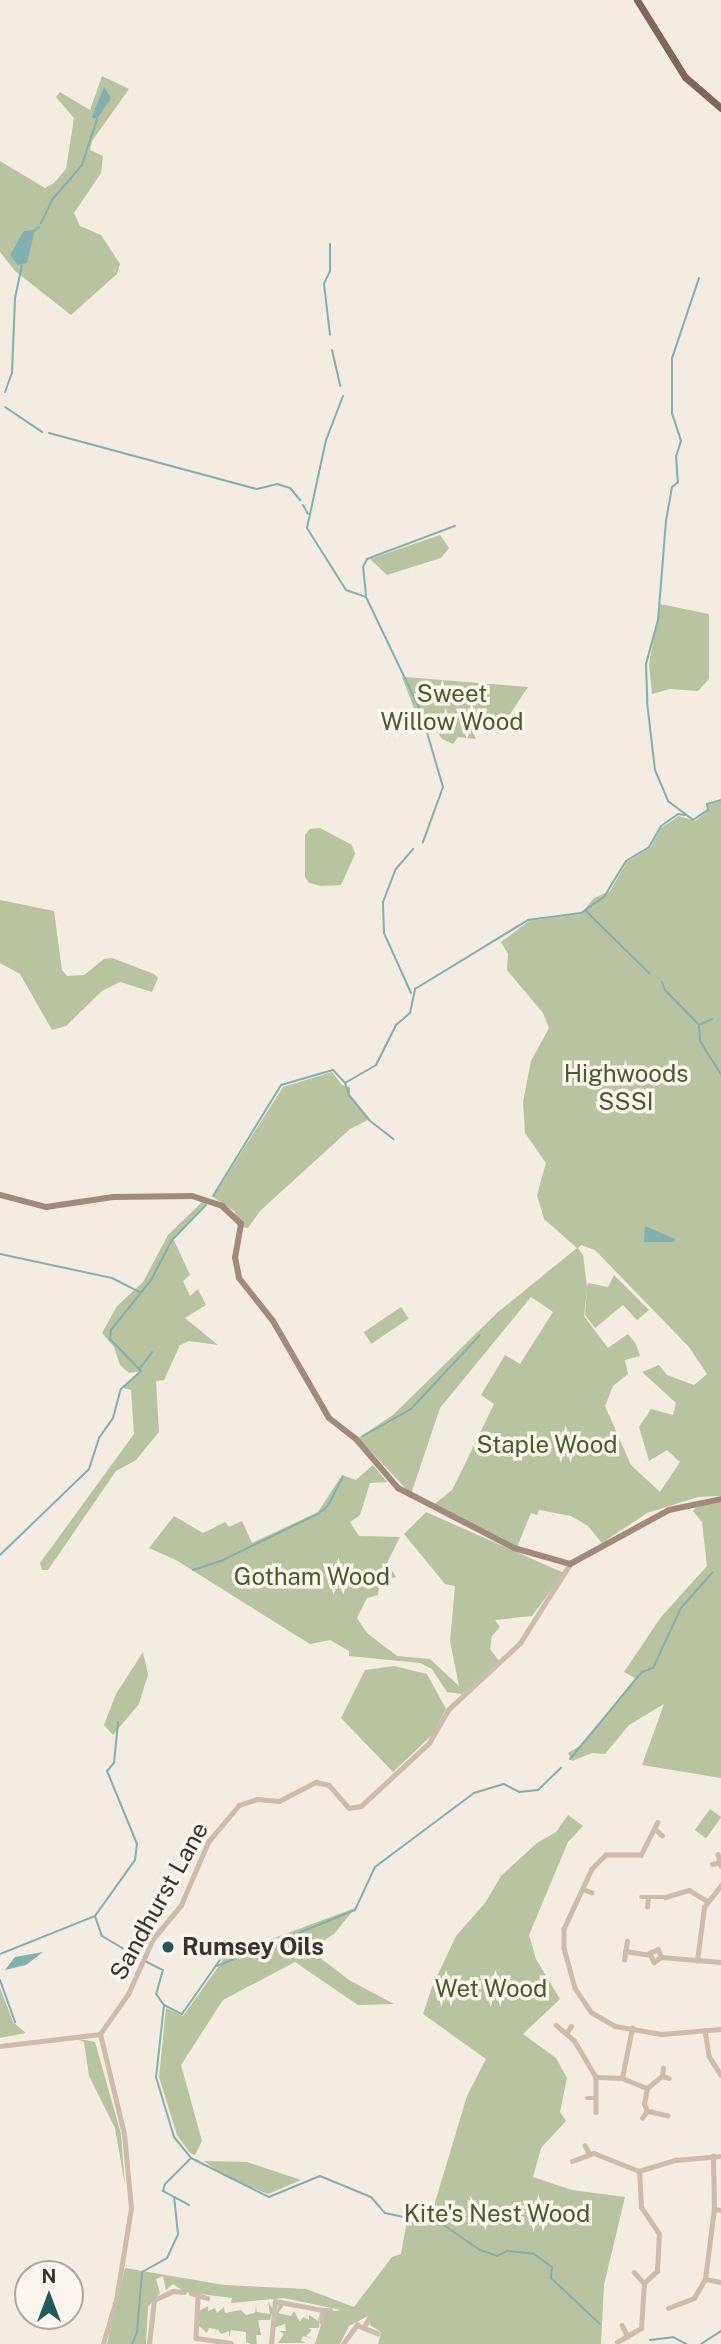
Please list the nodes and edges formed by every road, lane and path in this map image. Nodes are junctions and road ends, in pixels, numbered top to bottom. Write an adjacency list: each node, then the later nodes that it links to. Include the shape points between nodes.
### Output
1 (637, 0): 2 (main road, via 685,77)
2 (721, 108)
3 (0, 1195): 5 (street, via 47,1207 113,1197 210,1200 241,1224 236,1269 329,1418 356,1439 398,1488 504,1544)
4 (721, 1499): 5 (street, via 669,1510)
5 (570, 1564): 30 (street, Sandhurst Lane, via 520,1643 449,1709 429,1743 361,1807 349,1808 321,1781 279,1801 249,1800 228,1812 208,1842 181,1905 153,1938 128,1994)
6 (658, 1822): 7 (street)
7 (656, 1830): 8 (street); 13 (street, via 641,1855 606,1855)
8 (662, 1835)
9 (718, 1854): 11 (street)
10 (712, 1864): 11 (street)
11 (721, 1864)
12 (721, 1885): 17 (street)
13 (583, 1889): 14 (street); 26 (street, via 563,1940 576,1992 591,2012 607,2023)
14 (591, 1892)
15 (641, 1896): 16 (street)
16 (648, 1898): 17 (street, via 689,1890); 18 (street)
17 (707, 1901): 22 (street)
18 (647, 1907)
19 (627, 1941): 20 (street)
20 (625, 1951): 21 (street); 22 (street, via 649,1955 654,1962 661,1957)
21 (624, 1960)
22 (697, 1961): 23 (street)
23 (721, 1962)
24 (556, 2025): 29 (street)
25 (571, 2026): 29 (street)
26 (632, 2028): 28 (street, via 662,2034); 37 (street)
27 (721, 2029): 28 (street)
28 (705, 2030): 33 (street, via 709,2056)
29 (567, 2032): 36 (street)
30 (100, 2034): 31 (street); 75 (street, via 124,2134 131,2208 116,2300)
31 (0, 2046)
32 (663, 2068): 35 (street)
33 (719, 2068): 34 (street)
34 (721, 2075)
35 (662, 2076): 38 (street); 39 (street)
36 (596, 2077): 37 (street); 41 (street)
37 (622, 2077): 39 (street)
38 (669, 2078)
39 (647, 2088): 42 (street)
40 (587, 2098): 41 (street)
41 (595, 2098): 43 (street)
42 (647, 2111): 44 (street); 45 (street)
43 (596, 2112)
44 (668, 2116)
45 (642, 2118)
46 (585, 2144): 47 (street)
47 (589, 2153): 50 (street); 51 (street)
48 (713, 2156): 49 (street); 51 (street); 52 (street)
49 (721, 2156)
50 (572, 2161)
51 (639, 2171): 57 (street, via 641,2207 656,2225 660,2241 657,2271)
52 (714, 2209): 53 (street); 55 (street)
53 (721, 2210)
54 (634, 2272): 57 (street)
55 (705, 2279): 56 (street); 64 (street, via 689,2302)
56 (721, 2282)
57 (644, 2283): 72 (street, via 644,2322)
58 (184, 2292): 76 (street, via 173,2288 154,2300)
59 (191, 2293): 60 (street)
60 (198, 2297): 61 (street); 74 (street, via 196,2337)
61 (207, 2298)
62 (268, 2300): 63 (street)
63 (275, 2301): 66 (street); 77 (street)
64 (668, 2308)
65 (331, 2309): 66 (street)
66 (323, 2310): 68 (street)
67 (369, 2318): 69 (street)
68 (322, 2322)
69 (365, 2325): 71 (street); 78 (street, via 354,2327)
70 (622, 2325): 72 (street)
71 (377, 2333)
72 (628, 2337): 73 (street)
73 (617, 2342)
74 (226, 2343)
75 (103, 2344)
76 (149, 2344)
77 (271, 2344)
78 (343, 2344)

